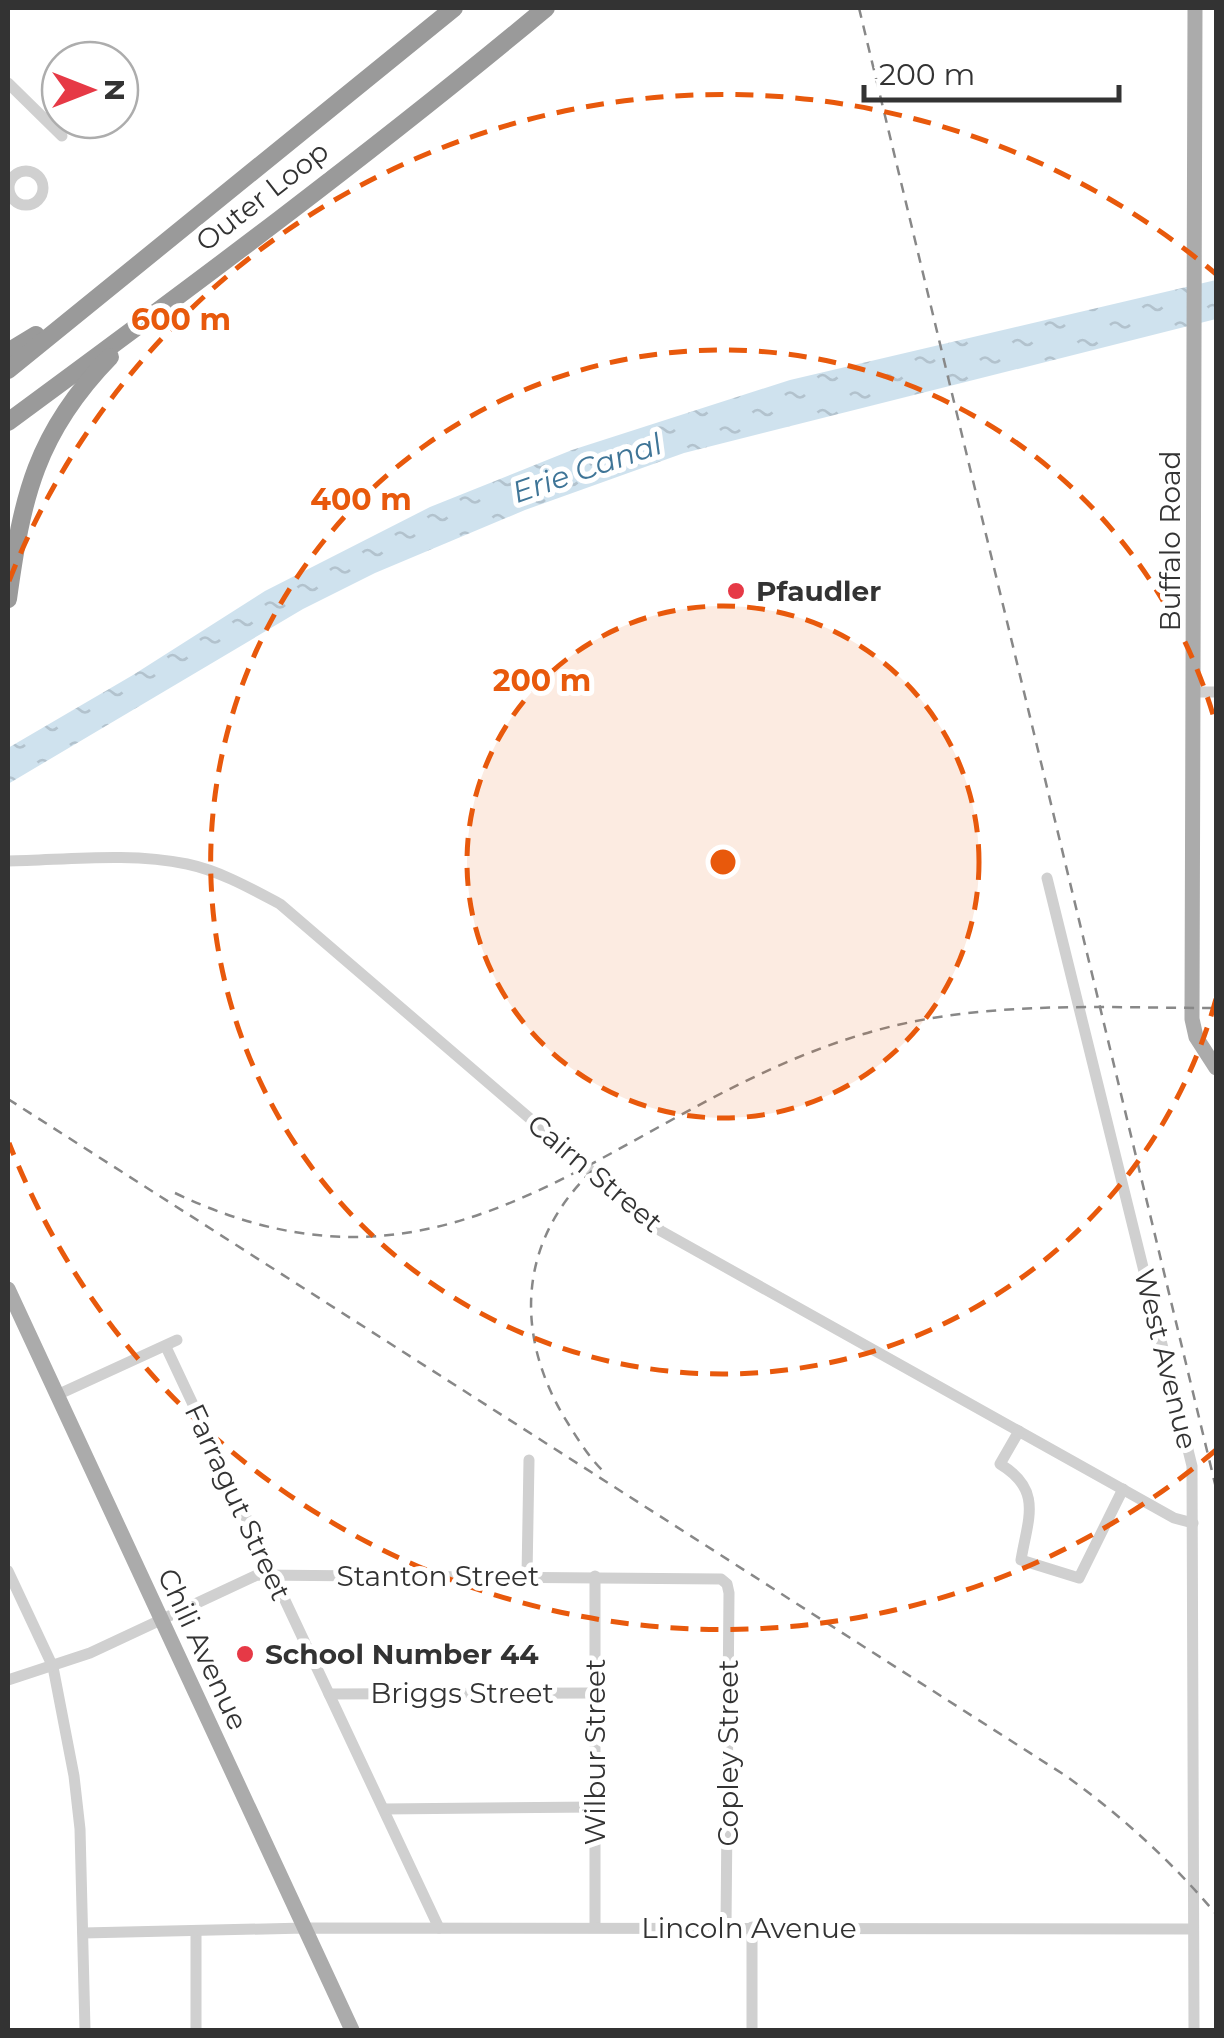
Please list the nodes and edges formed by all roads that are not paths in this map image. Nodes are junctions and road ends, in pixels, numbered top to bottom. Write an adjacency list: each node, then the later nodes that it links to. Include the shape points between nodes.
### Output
1 (454, 8): 6 (highway, Outer Loop)
2 (546, 8): 7 (highway, Outer Loop)
3 (1195, 8): 12 (main road, Buffalo Road)
4 (8, 84): 5 (street)
5 (40, 115)
6 (118, 278): 8 (highway); 9 (highway, Outer Loop)
7 (143, 323): 10 (highway, Outer Loop); 11 (highway, via 54,427 20,514)
8 (8, 352)
9 (8, 370)
10 (8, 422)
11 (8, 599)
12 (1195, 692): 13 (street); 16 (main road, Buffalo Road, via 1192,1019)
13 (1216, 692)
14 (8, 861): 19 (street, Cairn Street, via 185,864 280,904 660,1230)
15 (1047, 878): 22 (street, West Avenue, via 1182,1424)
16 (1216, 1068)
17 (8, 1289): 18 (main road, Chili Avenue)
18 (58, 1396): 24 (street, Farragut Street, via 171,1343); 28 (main road, Chili Avenue)
19 (1019, 1431): 21 (street, Cairn Street); 21 (street, via 1000,1464 1021,1479 1030,1497 1021,1560 1079,1578)
20 (529, 1460): 25 (street)
21 (1123, 1490): 22 (street, Cairn Street)
22 (1193, 1524): 40 (street, West Avenue)
23 (8, 1570): 29 (street)
24 (273, 1575): 25 (street, Stanton Street); 28 (street, Stanton Street, via 252,1577); 32 (street, Farragut Street)
25 (527, 1576): 26 (street, Stanton Street)
26 (595, 1576): 27 (street, Stanton Street); 31 (street, Wilbur Street)
27 (724, 1580): 36 (street, Copley Street)
28 (162, 1620): 29 (street, Stanton Street); 38 (main road, Chili Avenue)
29 (53, 1668): 30 (street, Stanton Street); 41 (street, via 78,1802)
30 (8, 1680)
31 (595, 1693): 32 (street, Briggs Street); 33 (street, Wilbur Street)
32 (329, 1694): 34 (street, Farragut Street)
33 (595, 1807): 34 (street); 35 (street, Wilbur Street)
34 (384, 1809): 39 (street, Farragut Street)
35 (595, 1927): 36 (street, Lincoln Avenue); 39 (street, Lincoln Avenue)
36 (726, 1927): 37 (street, Lincoln Avenue)
37 (752, 1927): 40 (street, Lincoln Avenue); 46 (street)
38 (305, 1928): 39 (street, Lincoln Avenue); 42 (street, Lincoln Avenue); 45 (main road, Chili Avenue)
39 (439, 1928)
40 (1193, 1929): 47 (street, West Avenue)
41 (82, 1932): 42 (street, Lincoln Avenue); 43 (street)
42 (196, 1932): 44 (street)
43 (85, 2030)
44 (196, 2030)
45 (352, 2030)
46 (752, 2030)
47 (1194, 2030)

